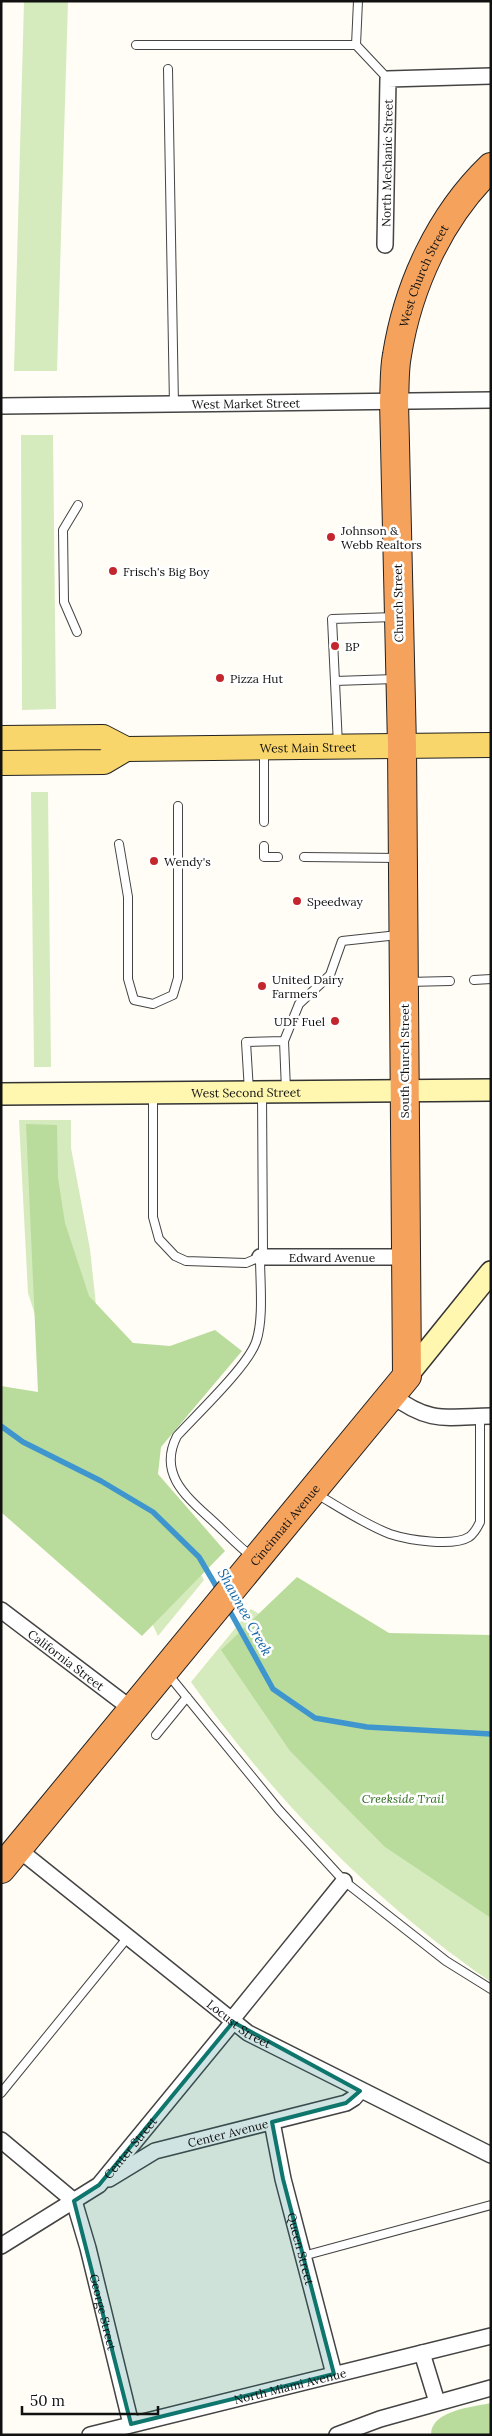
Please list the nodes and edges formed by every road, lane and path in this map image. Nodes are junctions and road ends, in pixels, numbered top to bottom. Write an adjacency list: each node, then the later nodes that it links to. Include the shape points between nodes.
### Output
1 (358, 1): 2 (lane)
2 (356, 45): 3 (lane); 6 (lane)
3 (136, 46)
4 (168, 69): 11 (lane)
5 (491, 76): 6 (street)
6 (388, 79): 8 (street, North Mechanic Street)
7 (491, 167): 10 (highway, West Church Street, via 452,213 420,272 396,356)
8 (385, 245)
9 (491, 400): 10 (street, West Market Street)
10 (394, 401): 11 (street, West Market Street); 14 (highway, Church Street)
11 (174, 404): 12 (street, West Market Street)
12 (1, 406)
13 (78, 505): 15 (lane, via 63,530 64,602)
14 (398, 617): 16 (highway, Church Street); 17 (lane, via 332,619)
15 (77, 632)
16 (400, 679): 17 (lane); 21 (highway, Church Street)
17 (335, 681): 20 (lane)
18 (1, 738): 23 (main road, West Main Street, via 103,737)
19 (491, 745): 21 (main road, West Main Street)
20 (338, 746): 21 (main road, West Main Street); 22 (main road, West Main Street)
21 (402, 746): 31 (highway, South Church Street)
22 (264, 748): 23 (main road, West Main Street); 26 (lane)
23 (126, 749): 24 (main road, via 104,762)
24 (1, 763)
25 (178, 806): 27 (lane, via 178,978 173,995 153,1004 134,1000 128,979 128,897)
26 (264, 822)
27 (119, 844)
28 (264, 846): 29 (lane, via 264,857)
29 (278, 857)
30 (304, 857): 31 (lane)
31 (403, 858): 32 (highway, South Church Street)
32 (403, 934): 36 (highway, South Church Street); 37 (lane, via 342,941 330,975 299,1004)
33 (491, 978): 34 (lane)
34 (474, 980)
35 (450, 981): 36 (lane)
36 (404, 982): 39 (highway, South Church Street)
37 (284, 1041): 40 (lane); 41 (lane, via 246,1042)
38 (491, 1090): 39 (main road, West Second Street)
39 (404, 1091): 40 (main road, West Second Street); 45 (highway, South Church Street)
40 (286, 1092): 41 (main road, West Second Street)
41 (255, 1093): 43 (main road, West Second Street); 44 (lane, via 263,1253)
42 (1, 1094): 43 (main road, West Second Street)
43 (153, 1094): 44 (lane, via 152,1217 159,1239 175,1256 186,1261 246,1263)
44 (260, 1257): 45 (street, Edward Avenue); 50 (lane, via 256,1343 244,1362 177,1436 169,1460 179,1487)
45 (405, 1257): 47 (highway, South Church Street)
46 (491, 1272): 47 (main road, Cincinnati Avenue)
47 (399, 1386): 48 (street, via 408,1407 424,1415); 49 (highway, Cincinnati Avenue)
48 (485, 1416): 49 (lane, via 480,1522 468,1538 434,1542 389,1534)
49 (313, 1492): 50 (highway, Cincinnati Avenue)
50 (252, 1563): 52 (highway, Cincinnati Avenue)
51 (3, 1614): 54 (street, California Street)
52 (165, 1671): 53 (lane); 54 (highway, Cincinnati Avenue)
53 (187, 1697): 55 (lane); 57 (lane, via 279,1810)
54 (133, 1710): 56 (highway, Cincinnati Avenue)
55 (156, 1735)
56 (9, 1859): 58 (street, Locust Street)
57 (344, 1882): 59 (lane, via 446,1961); 60 (street)
58 (128, 1937): 60 (street, Locust Street); 62 (lane)
59 (491, 1989)
60 (233, 2022): 61 (street, Locust Street, via 248,2033); 66 (street, Center Street)
61 (360, 2091): 63 (street, Center Avenue, via 346,2103); 65 (street, Locust Street)
62 (1, 2093)
63 (272, 2122): 66 (street, Center Avenue, via 155,2151); 70 (street, Queen Street)
64 (1, 2140): 67 (street)
65 (491, 2154)
66 (99, 2185): 67 (street, Center Street)
67 (74, 2200): 69 (street, Center Street); 76 (street, George Street)
68 (491, 2205): 70 (lane)
69 (1, 2246)
70 (303, 2256): 73 (street, Queen Street)
71 (491, 2336): 72 (street, North Miami Avenue)
72 (422, 2353): 73 (street, North Miami Avenue); 75 (street)
73 (334, 2374): 76 (street, North Miami Avenue)
74 (491, 2388): 75 (street)
75 (438, 2402): 78 (street)
76 (130, 2424): 77 (street, North Miami Avenue)
77 (90, 2435)
78 (337, 2435)

